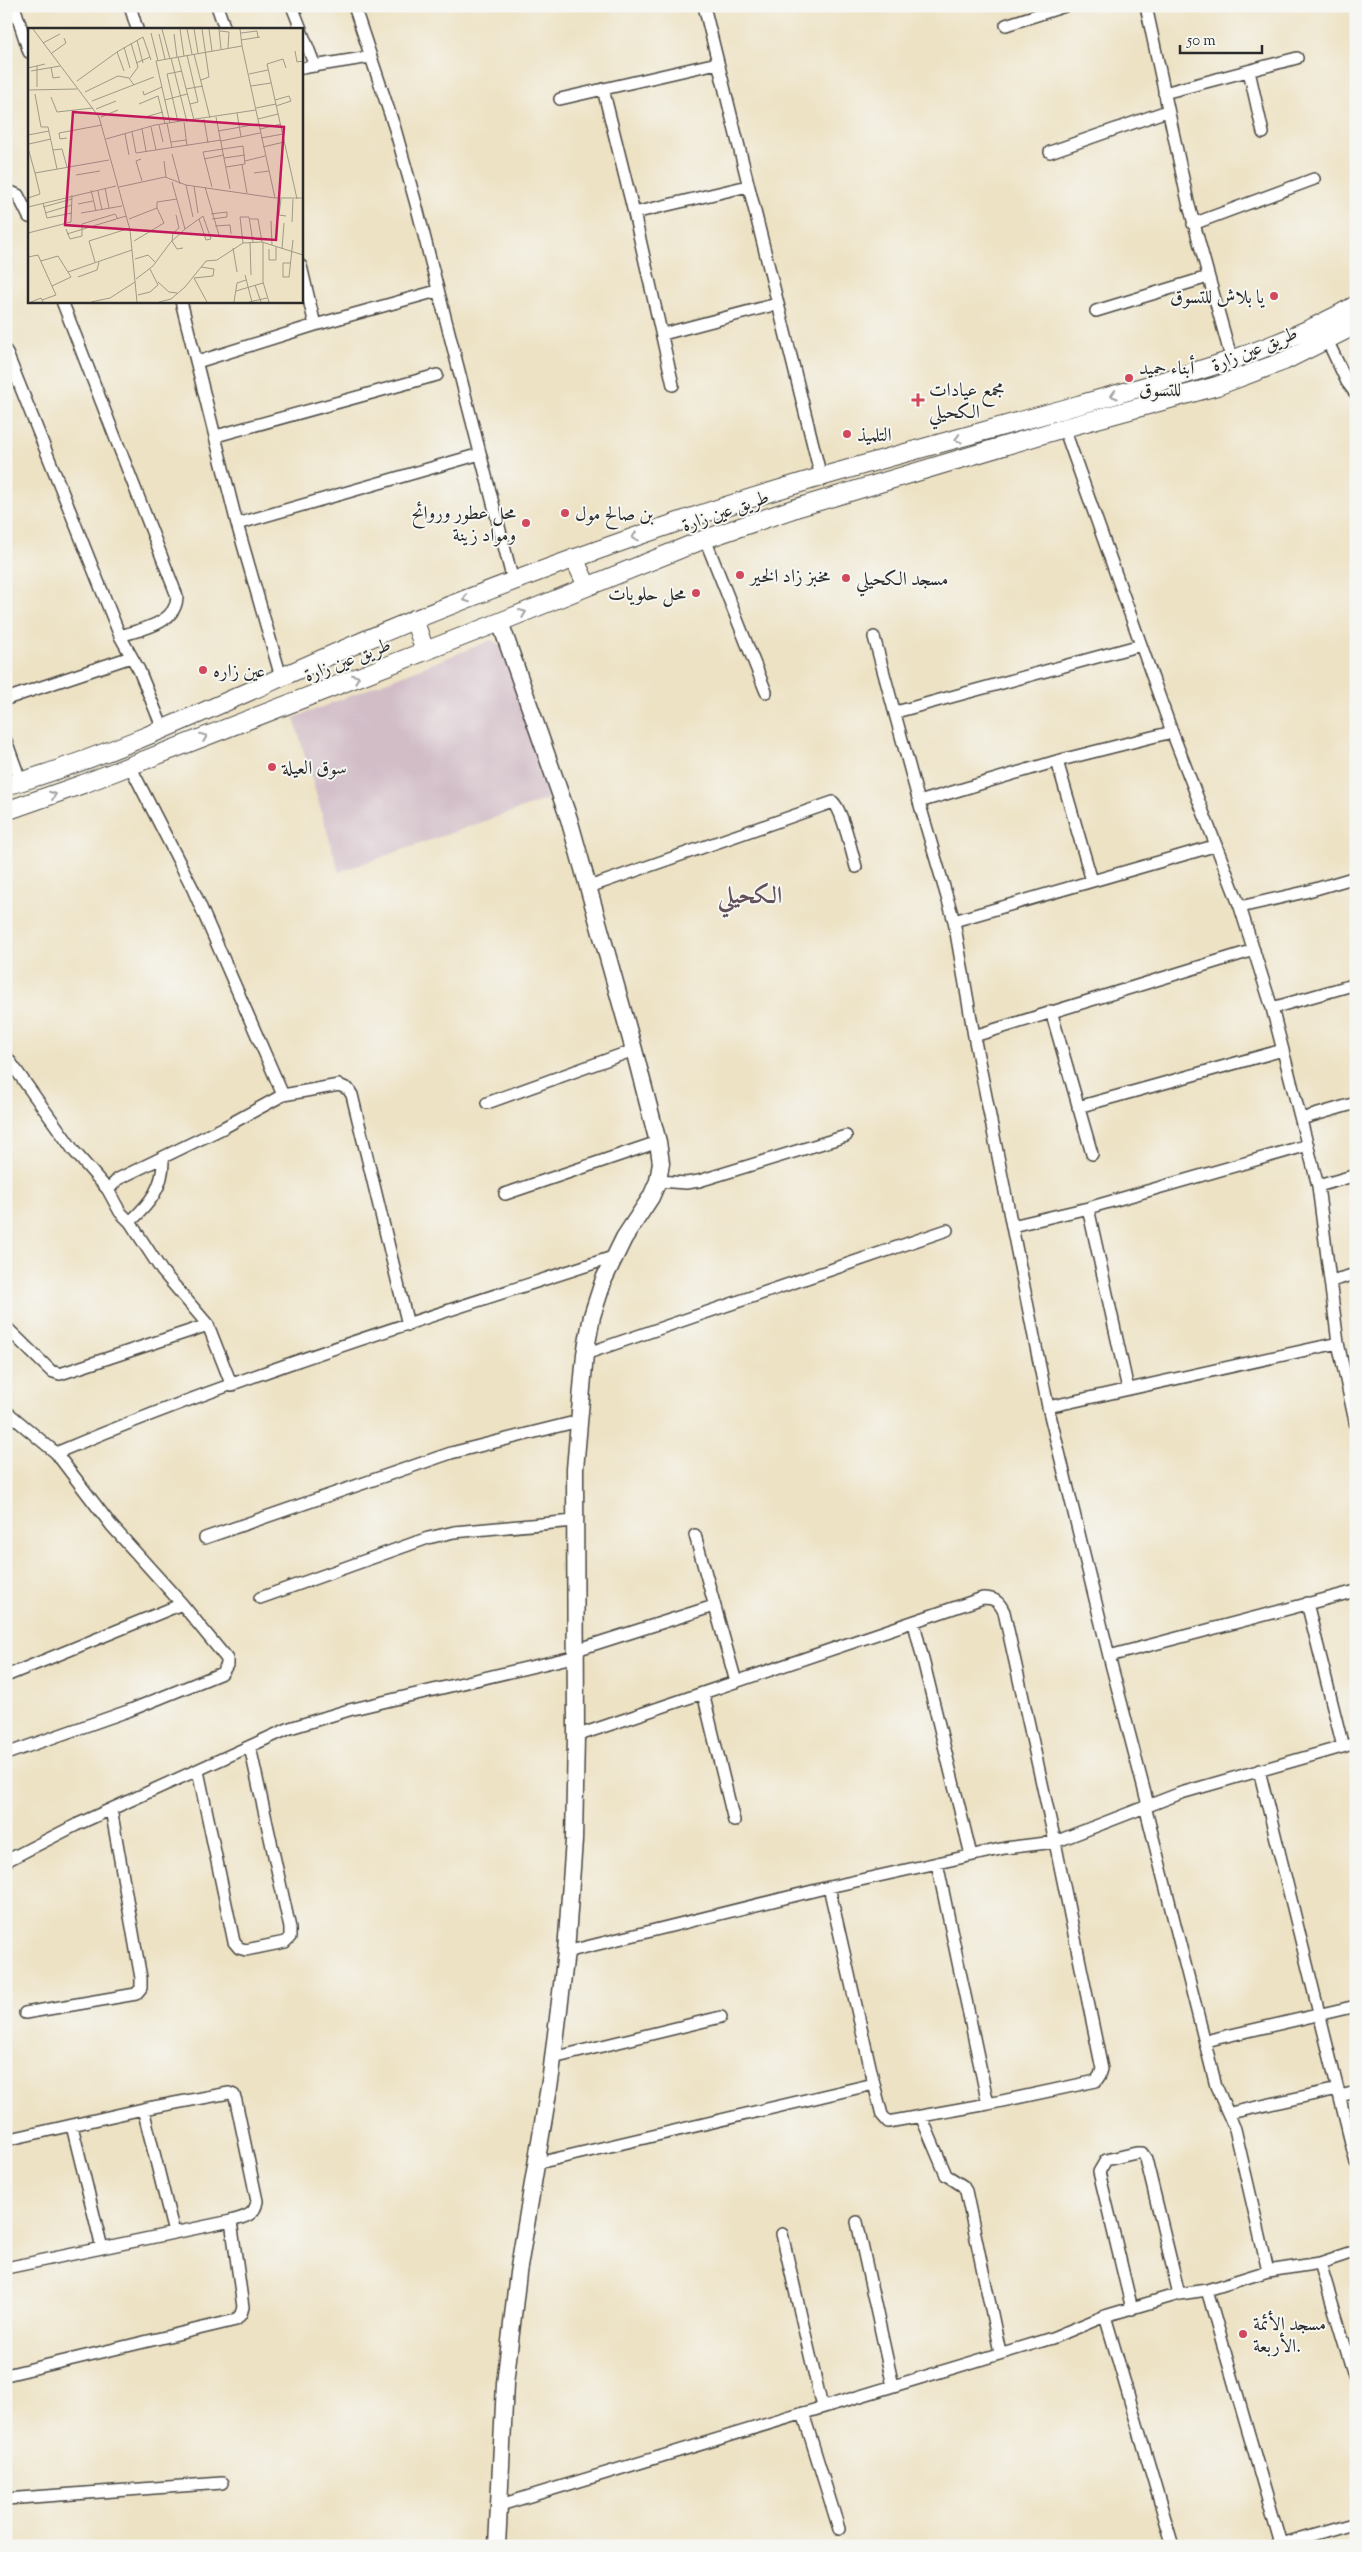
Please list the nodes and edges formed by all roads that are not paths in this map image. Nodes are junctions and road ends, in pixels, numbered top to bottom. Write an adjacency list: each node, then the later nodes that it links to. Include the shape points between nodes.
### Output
1 (14, 6): 14 (street)
2 (130, 6): 10 (street)
3 (217, 6): 11 (street)
4 (292, 6): 12 (street)
5 (354, 6): 15 (street)
6 (704, 6): 17 (street)
7 (1065, 6): 9 (street)
8 (1146, 6): 22 (street)
9 (1006, 25)
10 (137, 28)
11 (225, 28)
12 (301, 28)
13 (302, 32): 18 (street)
14 (28, 49)
15 (370, 58): 18 (street); 35 (street, via 395,130)
16 (1297, 58): 20 (street)
17 (717, 63): 21 (street); 28 (street)
18 (315, 66): 19 (street)
19 (302, 68)
20 (1249, 72): 22 (street); 25 (street)
21 (603, 89): 23 (street); 30 (street)
22 (1164, 94): 24 (street)
23 (560, 98)
24 (1167, 111): 26 (street); 32 (street)
25 (1263, 133)
26 (1050, 152)
27 (1314, 179): 32 (street)
28 (748, 186): 30 (street); 38 (street)
29 (6, 190): 31 (street, via 18,195)
30 (634, 214): 43 (street)
31 (28, 215)
32 (1193, 224): 34 (street)
33 (302, 270): 41 (street)
34 (1208, 277): 40 (street); 46 (street)
35 (437, 291): 41 (street); 53 (street)
36 (62, 302): 62 (street, via 176,590 176,606 166,618)
37 (182, 302): 47 (street)
38 (778, 304): 43 (street); 54 (street)
39 (1356, 305): 46 (main road, طريق عين زارة, via 1320,325)
40 (1096, 311)
41 (316, 325): 47 (street)
42 (1356, 325): 44 (main road, طريق عين زارة)
43 (663, 334): 49 (street)
44 (1327, 340): 50 (street); 51 (main road, طريق عين زارة, via 1252,375)
45 (6, 351): 62 (street)
46 (1232, 361): 54 (main road, طريق عين زارة, one-way to 54)
47 (197, 362): 52 (street)
48 (437, 375): 52 (street)
49 (673, 385)
50 (1356, 394)
51 (1064, 428): 56 (main road, طريق عين زارة, via 796,508); 64 (street)
52 (216, 436): 55 (street)
53 (480, 454): 55 (street); 58 (street)
54 (822, 477): 57 (main road, طريق عين زارة, one-way to 57)
55 (237, 524): 67 (street)
56 (705, 539): 59 (main road, طريق عين زارة); 68 (street)
57 (574, 558): 58 (main road, طريق عين زارة); 59 (main road)
58 (513, 581): 60 (main road, طريق عين زارة, one-way to 60)
59 (587, 586): 61 (main road, طريق عين زارة, one-way to 59)
60 (414, 618): 65 (main road); 67 (main road, طريق عين زارة)
61 (500, 622): 65 (main road, طريق عين زارة); 83 (street, via 569,819)
62 (120, 636): 66 (street)
63 (874, 637): 70 (street)
64 (1141, 645): 70 (street); 72 (street)
65 (425, 651): 75 (main road, طريق عين زارة, one-way to 65)
66 (131, 657): 69 (street); 71 (street)
67 (281, 677): 71 (main road, طريق عين زارة)
68 (766, 692)
69 (6, 699)
70 (896, 712): 77 (street)
71 (163, 728): 76 (main road, طريق عين زارة)
72 (1172, 732): 74 (street); 79 (street)
73 (6, 741): 76 (street)
74 (1057, 761): 77 (street); 82 (street)
75 (130, 766): 78 (main road, طريق عين زارة, one-way to 75); 94 (street, via 192,887)
76 (14, 784)
77 (919, 802): 85 (street)
78 (6, 811)
79 (1214, 846): 82 (street); 84 (street)
80 (856, 867): 83 (street, via 833,802)
81 (1356, 877): 84 (street)
82 (1092, 881): 85 (street)
83 (589, 887): 91 (street)
84 (1240, 907): 86 (street)
85 (954, 921): 90 (street)
86 (1254, 950): 88 (street); 89 (street)
87 (1356, 984): 88 (street)
88 (1272, 1008): 92 (street)
89 (1052, 1011): 90 (street); 97 (street)
90 (974, 1036): 111 (street)
91 (634, 1050): 95 (street); 100 (street)
92 (1283, 1050): 97 (street); 98 (street)
93 (6, 1056): 107 (street, via 74,1151)
94 (282, 1095): 103 (street); 117 (street, via 339,1085 352,1095)
95 (487, 1103)
96 (1356, 1103): 98 (street)
97 (1078, 1107): 102 (street)
98 (1301, 1119): 101 (street)
99 (846, 1136): 105 (street, via 699,1180 686,1183)
100 (658, 1142): 105 (street, via 661,1163); 108 (street)
101 (1308, 1145): 106 (street); 109 (street)
102 (1092, 1154)
103 (163, 1158): 107 (street, via 118,1179); 110 (street, via 164,1173 150,1203)
104 (1356, 1175): 106 (street)
105 (658, 1181): 113 (street)
106 (1318, 1186): 115 (street)
107 (108, 1190): 110 (street, via 120,1212)
108 (505, 1194)
109 (1088, 1208): 111 (street); 123 (street)
110 (130, 1222): 116 (street, via 162,1271)
111 (1012, 1226): 124 (street)
112 (947, 1230): 120 (street)
113 (613, 1257): 117 (street); 120 (street, via 592,1316)
114 (1356, 1274): 115 (street)
115 (1332, 1282): 119 (street)
116 (208, 1325): 118 (street, via 60,1374 50,1371); 122 (street)
117 (408, 1325): 122 (street)
118 (6, 1326)
119 (1338, 1343): 121 (street); 123 (street)
120 (586, 1354): 126 (street)
121 (1350, 1377): 127 (street)
122 (232, 1386): 128 (street, via 124,1424)
123 (1128, 1389): 124 (street)
124 (1048, 1407): 139 (street)
125 (6, 1411): 128 (street)
126 (578, 1421): 129 (street); 131 (street, via 451,1452)
127 (1356, 1426)
128 (56, 1453): 135 (street, via 111,1525)
129 (574, 1521): 133 (street, via 454,1532 428,1538); 138 (street)
130 (695, 1535): 136 (street)
131 (205, 1538)
132 (1356, 1591): 134 (street)
133 (260, 1598)
134 (1307, 1603): 139 (street); 146 (street)
135 (182, 1604): 140 (street); 147 (street, via 227,1659 222,1673 128,1711)
136 (714, 1606): 138 (street); 141 (street)
137 (914, 1622): 141 (street); 153 (street, via 982,1598 992,1598 1000,1603); 154 (street)
138 (576, 1653): 143 (street); 145 (street, via 318,1718)
139 (1108, 1656): 150 (street)
140 (6, 1676)
141 (736, 1682): 142 (street)
142 (703, 1694): 143 (street); 152 (street)
143 (576, 1736): 158 (street, via 574,1840)
144 (1356, 1743): 146 (street)
145 (250, 1747): 149 (street); 149 (street, via 290,1928 290,1936 285,1942 246,1950 234,1942)
146 (1343, 1747): 148 (street)
147 (6, 1754)
148 (1259, 1770): 150 (street); 161 (street)
149 (198, 1771): 151 (street)
150 (1147, 1805): 153 (street); 163 (street)
151 (111, 1809): 155 (street); 160 (street, via 141,1988 136,1994)
152 (734, 1821)
153 (1055, 1842): 154 (street); 168 (street, via 1102,2069 1096,2081)
154 (971, 1855): 156 (street)
155 (6, 1861)
156 (937, 1863): 157 (street); 168 (street)
157 (829, 1887): 158 (street); 165 (street)
158 (566, 1952): 164 (street)
159 (1356, 2006): 161 (street)
160 (25, 2013)
161 (1319, 2014): 163 (street); 166 (street)
162 (721, 2018): 164 (street)
163 (1204, 2041): 170 (street, via 1216,2086)
164 (554, 2058): 174 (street)
165 (874, 2084): 171 (street, via 882,2115 888,2122); 174 (street)
166 (1339, 2092): 167 (street); 170 (street); 175 (street)
167 (1356, 2092)
168 (988, 2104): 171 (street)
169 (143, 2109): 172 (street); 176 (street, via 229,2093 234,2095 257,2200 252,2214); 178 (street)
170 (1230, 2113): 184 (street)
171 (921, 2116): 189 (street, via 946,2175 966,2191)
172 (72, 2126): 173 (street); 180 (street)
173 (6, 2140)
174 (538, 2163): 197 (street, via 518,2273)
175 (1356, 2163)
176 (231, 2221): 178 (street); 190 (street, via 243,2307 236,2320)
177 (857, 2222): 192 (street)
178 (174, 2233): 180 (street)
179 (782, 2234): 193 (street)
180 (102, 2248): 183 (street)
181 (1356, 2252): 182 (street)
182 (1320, 2263): 184 (street); 191 (street)
183 (6, 2268)
184 (1268, 2272): 185 (street)
185 (1207, 2290): 186 (street); 200 (street)
186 (1179, 2294): 187 (street); 187 (street, via 1146,2159 1142,2153 1136,2153 1106,2160 1100,2172)
187 (1132, 2308): 188 (street)
188 (1105, 2316): 189 (street, via 1052,2338); 202 (street)
189 (1000, 2352): 192 (street)
190 (6, 2374)
191 (1356, 2382)
192 (893, 2386): 193 (street)
193 (822, 2407): 194 (street)
194 (803, 2413): 197 (street); 199 (street)
195 (222, 2483): 196 (street)
196 (6, 2499)
197 (497, 2506): 201 (street)
198 (1356, 2523): 200 (street)
199 (839, 2529)
200 (1279, 2545)
201 (497, 2546)
202 (1173, 2546)

